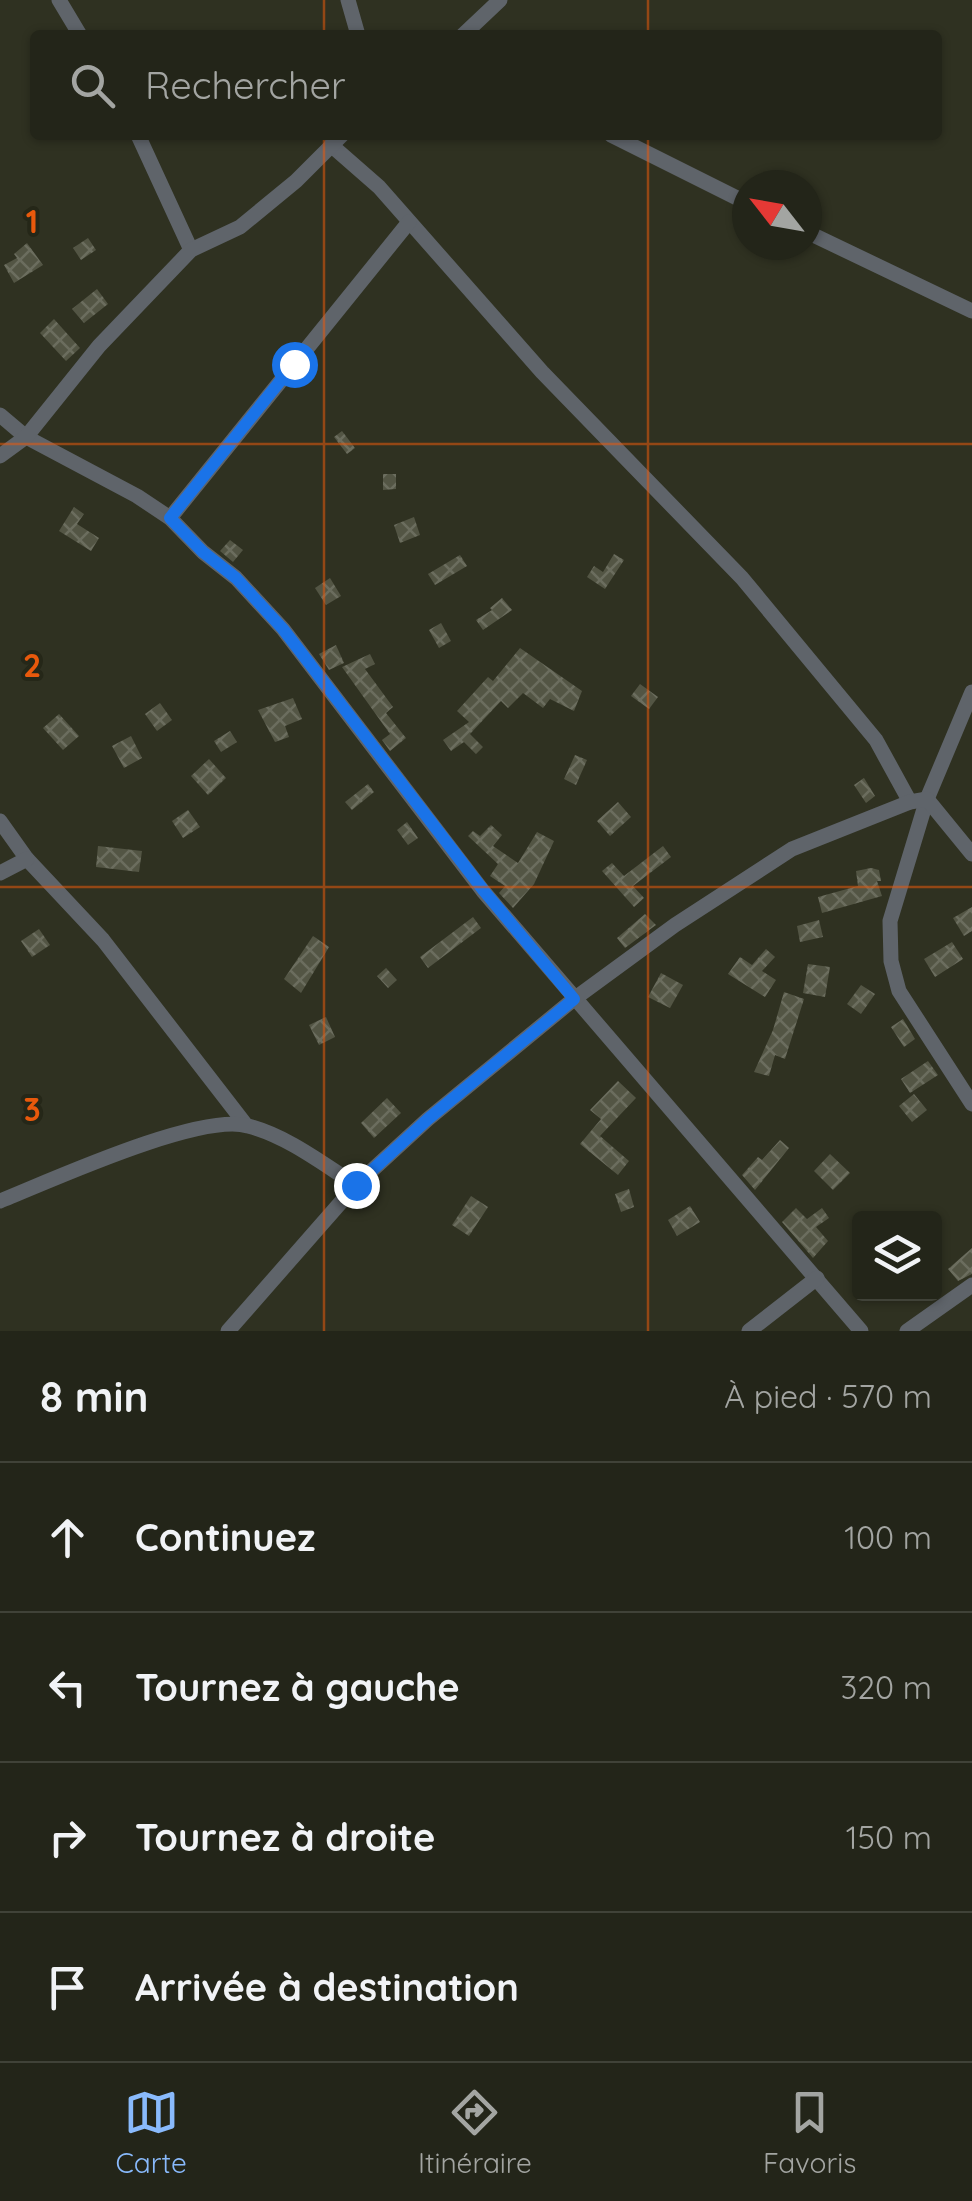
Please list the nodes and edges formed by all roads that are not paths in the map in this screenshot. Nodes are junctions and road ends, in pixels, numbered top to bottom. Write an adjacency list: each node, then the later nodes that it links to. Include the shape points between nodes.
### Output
1 (60, 0): 4 (street)
2 (348, 0): 5 (street)
3 (500, 0): 6 (street)
4 (77, 30)
5 (357, 30)
6 (468, 30)
7 (140, 140): 13 (street)
8 (337, 140): 11 (street); 13 (street, via 240,227)
9 (621, 140): 10 (street)
10 (732, 196)
11 (408, 222): 18 (street); 21 (street, via 781,622 876,740)
12 (822, 239): 14 (street)
13 (191, 250): 16 (street, via 99,346)
14 (972, 311)
15 (0, 415): 16 (street)
16 (26, 437): 17 (street); 18 (street)
17 (0, 456)
18 (170, 518): 26 (street, via 283,629)
19 (972, 692): 20 (street)
20 (927, 799): 21 (street); 23 (street); 27 (street, via 890,921 891,961 899,990)
21 (910, 802): 26 (street, via 792,849)
22 (0, 820): 24 (street)
23 (972, 854)
24 (27, 859): 25 (street); 28 (street, via 103,940)
25 (0, 874)
26 (574, 999): 29 (street); 31 (street)
27 (972, 1104)
28 (246, 1125): 29 (street); 30 (street, via 211,1126 129,1148)
29 (356, 1185): 33 (street)
30 (0, 1201)
31 (818, 1278): 34 (street); 35 (street)
32 (972, 1285): 36 (street)
33 (228, 1331)
34 (749, 1331)
35 (860, 1331)
36 (907, 1331)

